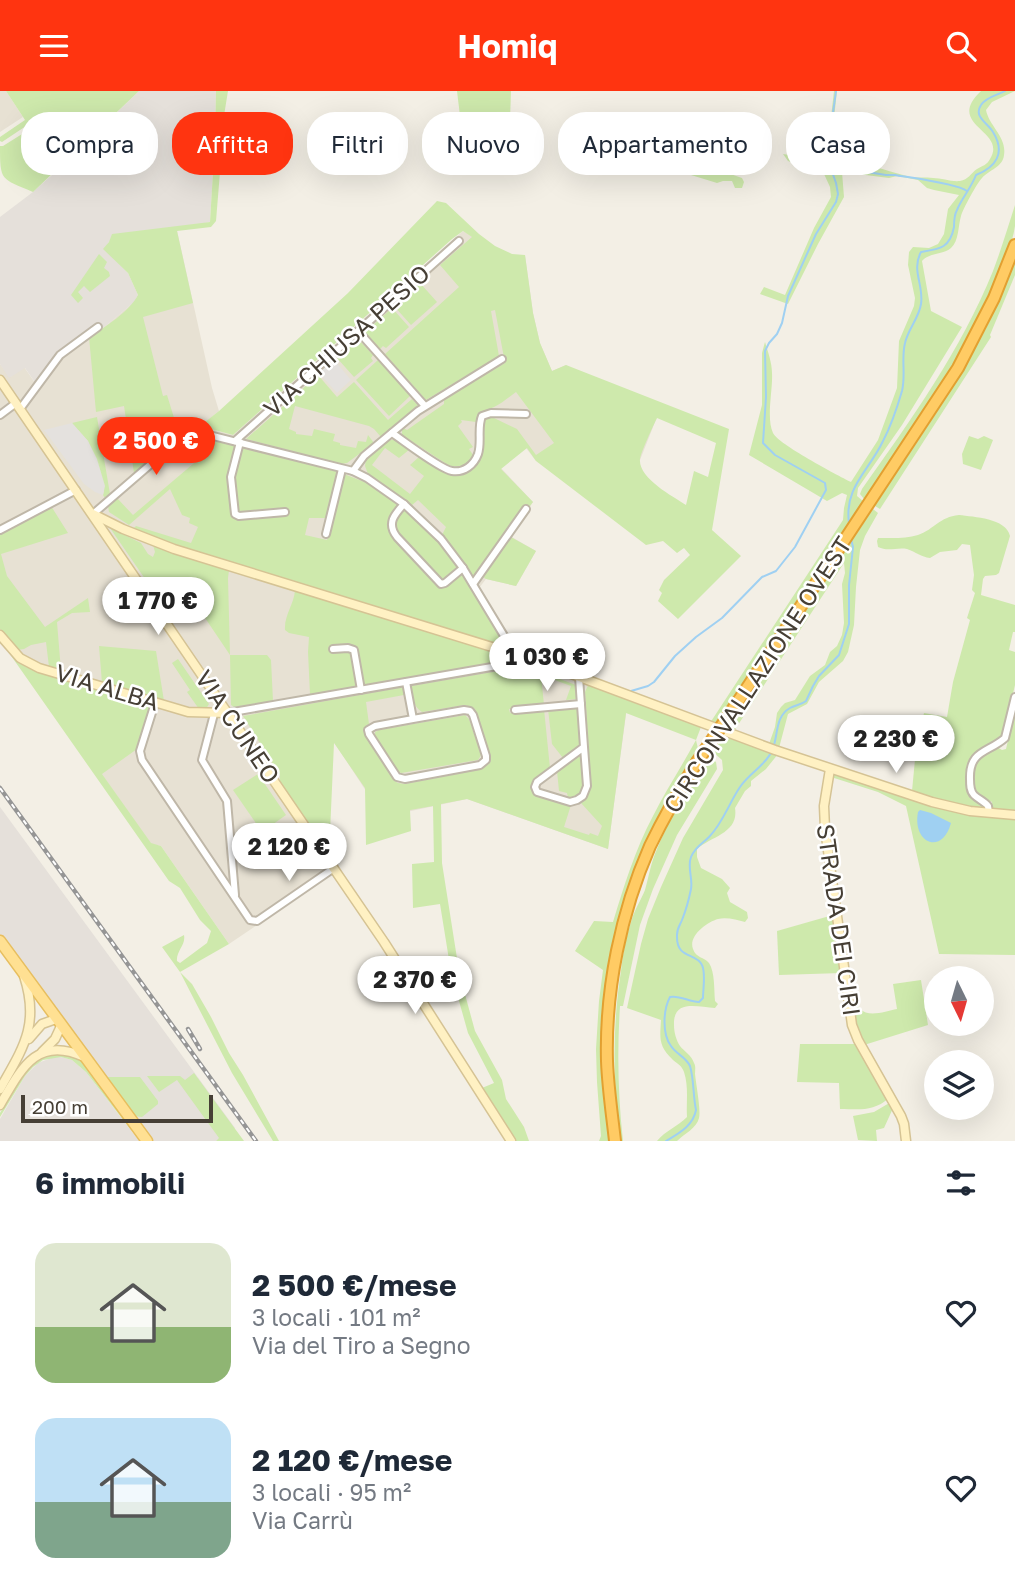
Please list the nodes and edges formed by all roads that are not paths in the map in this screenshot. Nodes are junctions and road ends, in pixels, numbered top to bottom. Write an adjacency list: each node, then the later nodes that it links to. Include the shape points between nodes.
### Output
1 (459, 241): 4 (street, VIA CHIUSA PESIO)
2 (1015, 245): 54 (highway, CIRCONVALLAZIONE OVEST, bridge, via 969,349 697,762 649,849 620,941 611,992 608,1079)
3 (98, 327): 7 (street, via 60,355)
4 (358, 331): 8 (street); 12 (street, VIA CHIUSA PESIO)
5 (502, 359): 8 (street)
6 (0, 380): 7 (street, VIA CUNEO)
7 (18, 406): 10 (street); 15 (street, VIA CUNEO)
8 (425, 406): 11 (street)
9 (526, 414): 11 (street, via 482,416 477,456 462,471 448,470)
10 (0, 415)
11 (391, 433): 14 (street, via 363,456)
12 (237, 442): 13 (street); 18 (street, via 232,474 235,514); 19 (street, via 186,433)
13 (342, 469): 14 (street); 21 (street)
14 (353, 471): 16 (street)
15 (76, 490): 19 (street, VIA CUNEO); 20 (street)
16 (404, 504): 22 (street); 22 (street, via 393,518 397,537 440,583)
17 (526, 509): 23 (street)
18 (285, 512)
19 (93, 514): 26 (street, via 174,549); 35 (street, VIA CUNEO)
20 (0, 530)
21 (326, 534)
22 (463, 568): 23 (street)
23 (473, 584): 26 (street)
24 (0, 635): 32 (street, VIA ALBA, via 32,665)
25 (333, 649): 30 (street, via 354,650)
26 (515, 654): 27 (street)
27 (534, 660): 28 (street); 29 (street)
28 (579, 677): 33 (street); 39 (street)
29 (406, 682): 30 (street); 37 (street)
30 (361, 690): 35 (street)
31 (1015, 697): 40 (street, via 1005,738 976,756 971,765 972,792 988,806)
32 (155, 703): 36 (street, VIA ALBA); 43 (street, via 140,751 142,760)
33 (581, 704): 34 (street); 38 (street)
34 (515, 710)
35 (227, 713): 36 (street, VIA ALBA); 42 (street, VIA CUNEO)
36 (214, 714): 43 (street, via 202,760 228,801)
37 (413, 719): 37 (street, via 368,730 398,779 480,765 486,760 470,711)
38 (584, 747): 38 (street, via 537,782 537,792 570,801 582,798 587,786)
39 (830, 769): 40 (street, via 948,807); 55 (street, STRADA DEI CIRI, via 825,829 852,1027 901,1116)
40 (989, 813): 41 (street)
41 (1015, 815)
42 (334, 868): 43 (street, via 257,921 250,920); 53 (street, VIA CUNEO)
43 (235, 897)
44 (0, 941): 45 (main road)
45 (22, 970): 46 (main road); 47 (street, via 30,1000)
46 (59, 1022): 47 (street, via 42,1024); 48 (street, via 55,1039); 49 (main road)
47 (24, 1046): 50 (street)
48 (40, 1054): 49 (street, via 60,1049); 51 (street, via 24,1066)
49 (84, 1057): 52 (main road)
50 (0, 1089)
51 (0, 1105)
52 (147, 1141)
53 (511, 1141)
54 (615, 1141)
55 (906, 1141)

